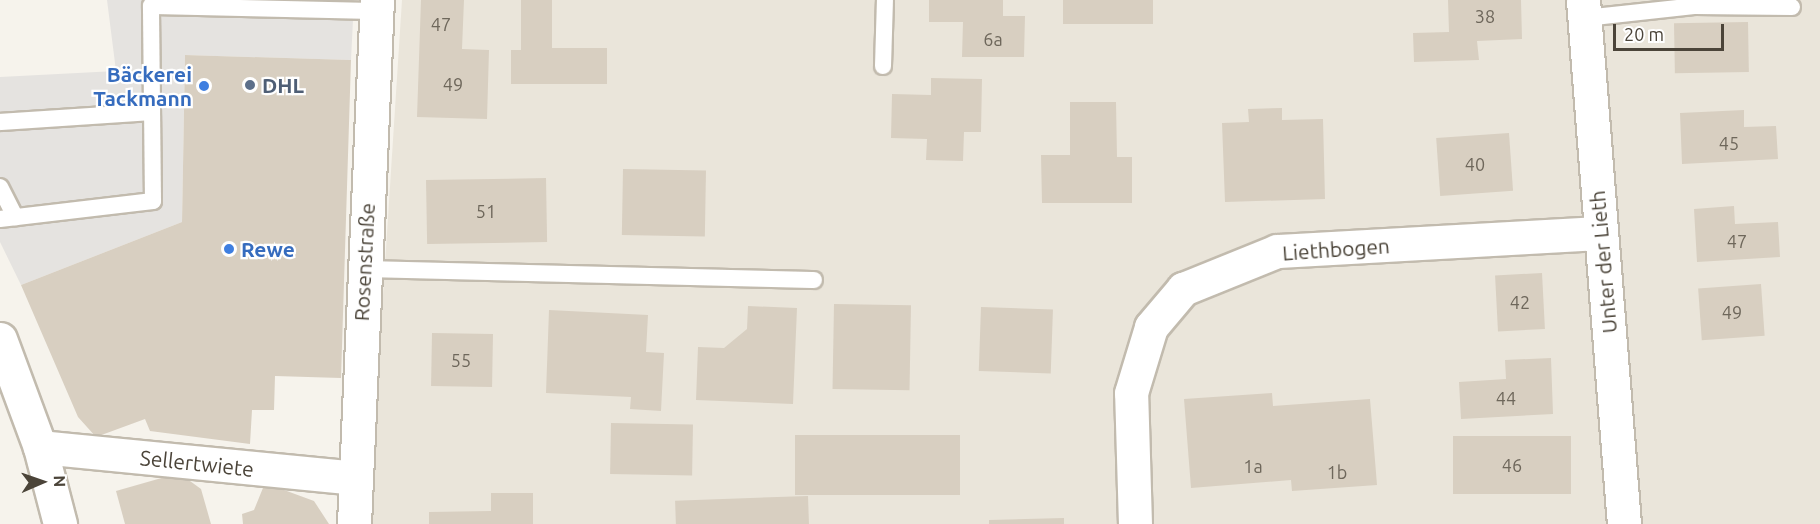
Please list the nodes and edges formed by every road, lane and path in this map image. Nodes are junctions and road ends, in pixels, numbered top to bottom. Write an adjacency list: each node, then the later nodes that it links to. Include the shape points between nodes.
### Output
1 (885, 0): 5 (lane)
2 (376, 6): 6 (lane, via 151,6); 11 (street, Rosenstraße)
3 (1792, 7): 4 (lane)
4 (1584, 9): 10 (street, Unter der Lieth)
5 (883, 66)
6 (152, 112): 7 (lane); 9 (lane, via 153,201)
7 (0, 122)
8 (0, 187): 9 (lane)
9 (8, 218)
10 (1600, 233): 18 (street, Liethbogen, via 1277,251 1183,290 1151,327 1131,393); 19 (street, Unter der Lieth)
11 (364, 269): 12 (lane); 15 (street, Rosenstraße)
12 (814, 280)
13 (0, 339): 14 (street)
14 (40, 447): 15 (street, Sellertwiete); 16 (street)
15 (355, 478): 17 (street, Rosenstraße)
16 (60, 524)
17 (354, 524)
18 (1135, 524)
19 (1624, 524)

